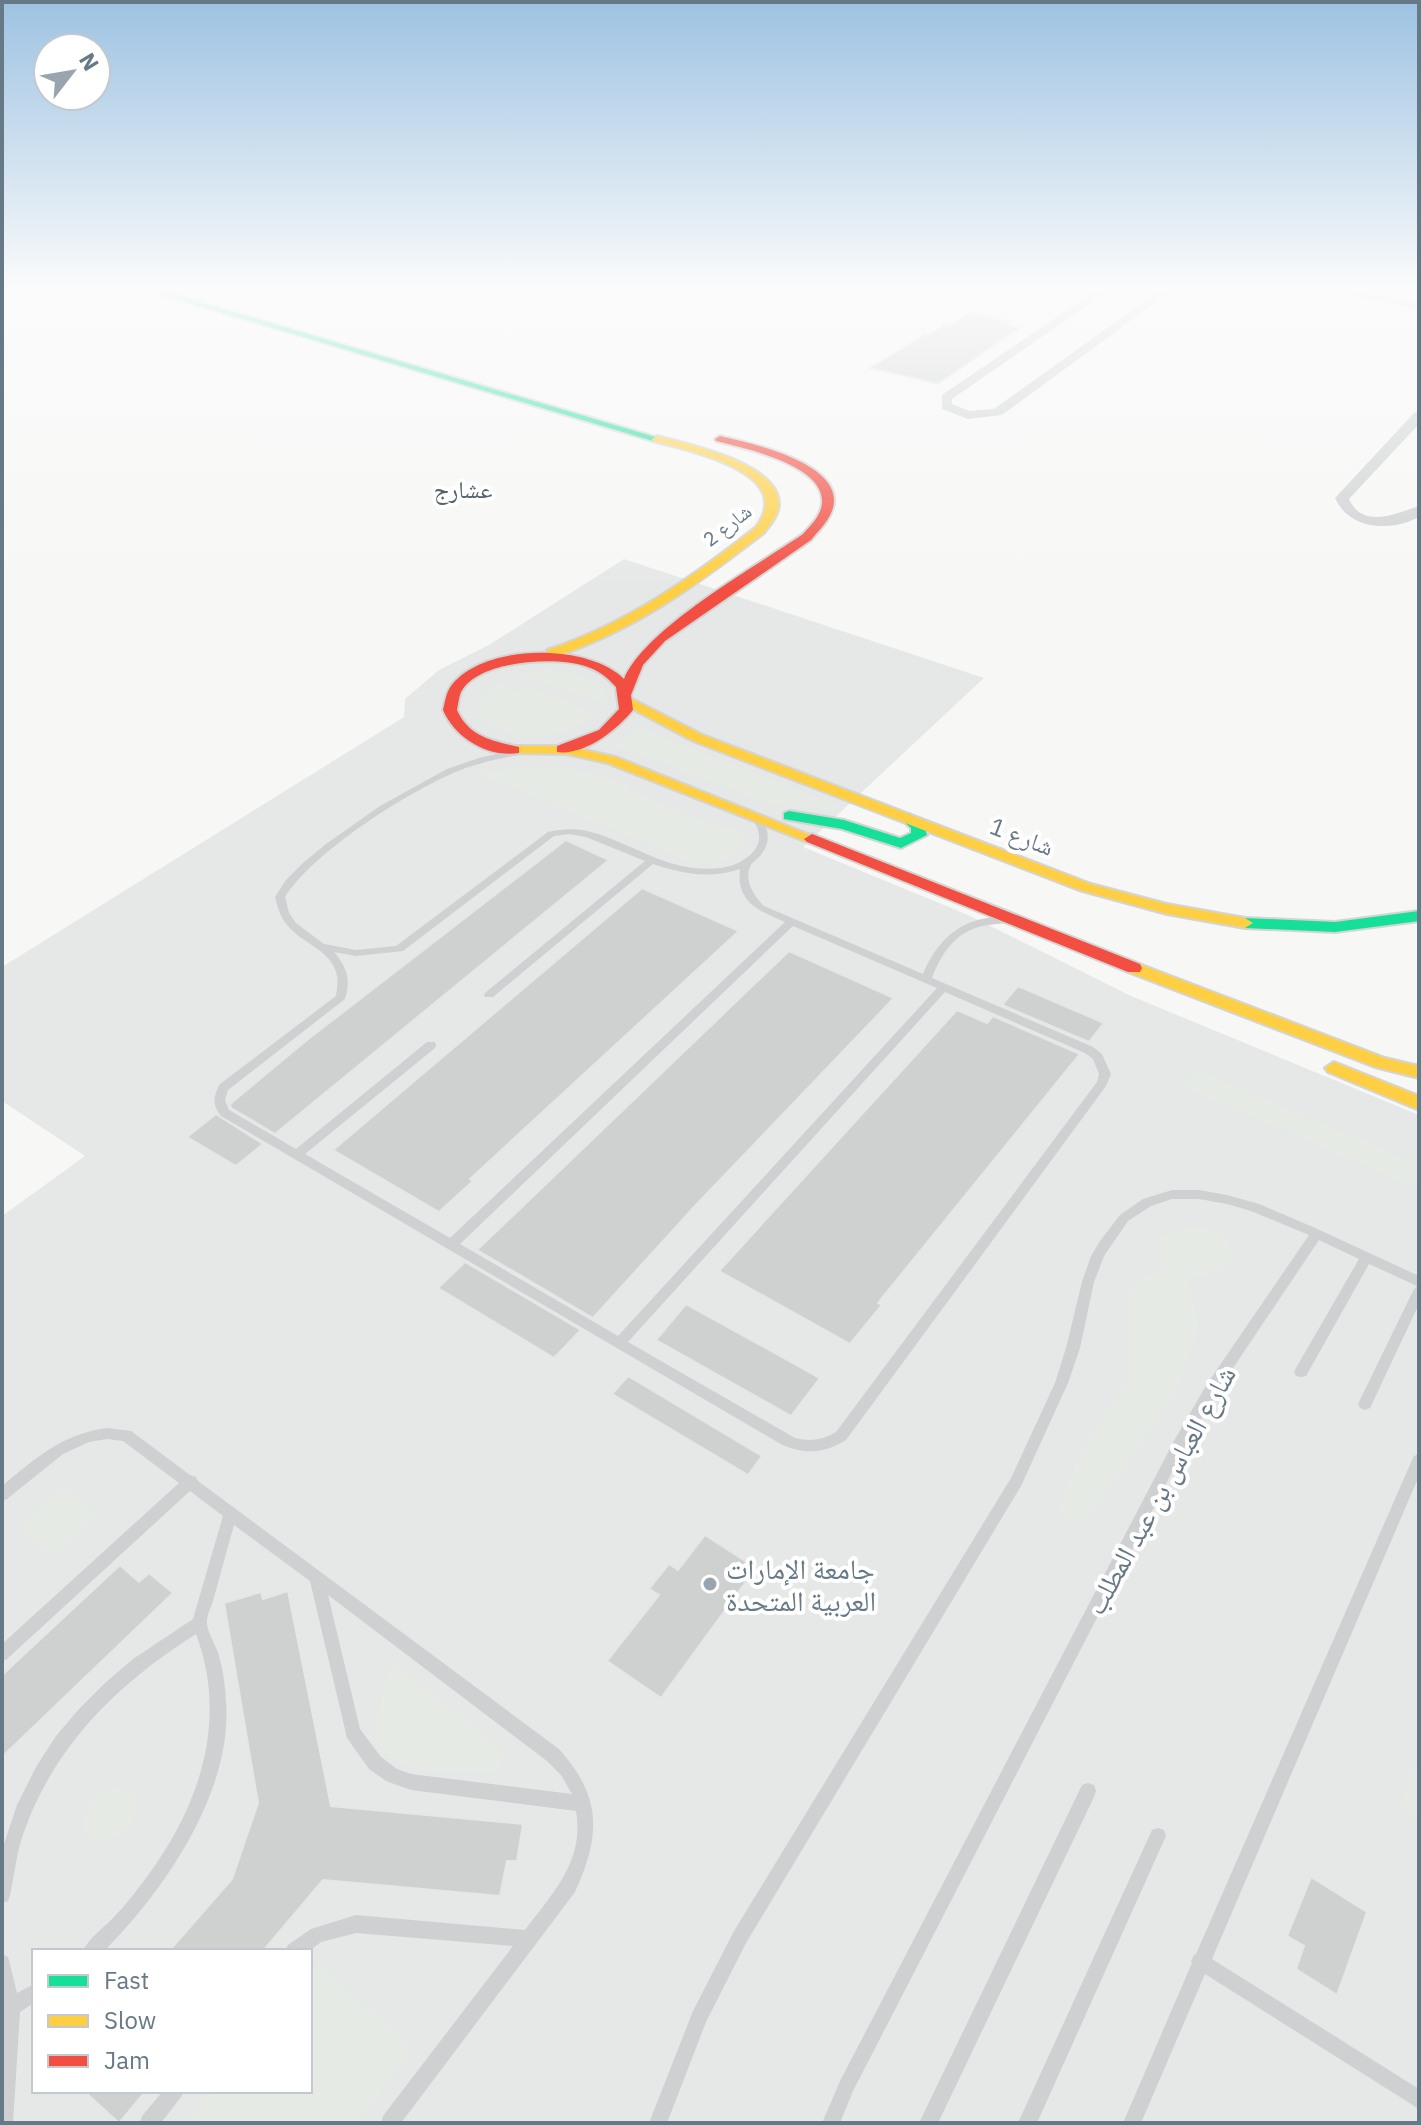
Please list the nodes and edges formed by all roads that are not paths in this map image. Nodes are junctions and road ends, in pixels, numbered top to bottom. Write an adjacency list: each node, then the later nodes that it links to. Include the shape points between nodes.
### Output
1 (489, 390): 7 (street, شارع 2, via 747,468 766,488 774,508 770,519 743,544 617,630)
2 (550, 390): 8 (street, via 773,454 815,476 829,496 830,511 807,537 660,638 637,664)
3 (960, 390): 4 (street, via 946,398 946,406 968,415 997,412)
4 (1028, 390)
5 (1419, 416): 6 (street, via 1342,498 1355,514 1379,521 1403,520)
6 (1419, 510)
7 (534, 657): 8 (street, شارع 1, via 586,662 612,674); 10 (street, via 475,673 458,687 450,704 454,721 468,736)
8 (627, 696): 9 (street, via 622,718 604,733); 12 (street, شارع 1, via 698,738)
9 (562, 749): 10 (street); 11 (street, via 637,768)
10 (524, 751): 18 (lane, via 487,758 436,778 297,871 283,890 280,906 297,932)
11 (753, 814): 12 (street, via 815,818 901,843 919,835); 14 (lane, via 765,834 763,845); 16 (street)
12 (909, 819): 15 (street, شارع 1, via 1085,887 1183,914 1300,927)
13 (650, 862): 14 (lane, via 708,874); 18 (lane, via 579,831 555,832 399,949 356,953); 23 (lane)
14 (747, 862): 17 (lane, via 744,886 750,897)
15 (1419, 916)
16 (1018, 919): 19 (street); 20 (lane, via 981,923 952,936 939,949)
17 (790, 923): 20 (lane); 33 (lane)
18 (322, 946): 31 (lane, via 343,973 341,997 231,1080 220,1094 225,1113)
19 (1085, 947): 21 (street); 26 (street, via 1370,1045); 28 (street, via 1381,1063)
20 (926, 980): 22 (lane)
21 (1147, 981): 24 (street); 29 (street)
22 (943, 988): 37 (lane); 37 (lane, via 1089,1050 1105,1074 841,1436 820,1447 794,1445)
23 (489, 995)
24 (1226, 1023)
25 (431, 1045): 31 (lane)
26 (1419, 1052)
27 (1321, 1063): 30 (street)
28 (1419, 1072)
29 (1419, 1089)
30 (1419, 1103)
31 (296, 1155): 33 (lane)
32 (1316, 1234): 34 (lane); 63 (lane, via 1231,1198 1188,1193 1134,1210 1104,1245 1059,1389 1022,1469 740,1937 699,2017); 64 (lane, شارع العباس بن عبد المطلب, via 1186,1433)
33 (451, 1245): 37 (lane)
34 (1367, 1257): 35 (lane); 38 (lane)
35 (1419, 1282)
36 (1419, 1291): 39 (lane)
37 (619, 1343)
38 (1301, 1372)
39 (1365, 1404)
40 (1419, 1460): 54 (lane)
41 (191, 1481): 42 (lane, via 126,1435 102,1433 62,1446); 43 (lane); 46 (lane)
42 (2, 1495)
43 (231, 1512): 44 (lane); 45 (lane)
44 (316, 1576): 48 (lane, via 553,1755 567,1768); 48 (lane, via 353,1732 375,1763 411,1782)
45 (199, 1623): 50 (lane, via 152,1651 107,1688 68,1732 30,1797); 52 (lane, via 214,1665 218,1713 211,1765 192,1820 162,1874)
46 (2, 1654)
47 (1088, 1791): 65 (lane)
48 (584, 1804): 51 (lane, via 588,1824 579,1867)
49 (1158, 1836): 66 (lane)
50 (2, 1895)
51 (529, 1939): 53 (lane, via 356,1924 317,1935); 62 (lane)
52 (94, 1949)
53 (297, 1949)
54 (1200, 1961): 59 (lane); 67 (lane)
55 (2, 1963): 57 (lane)
56 (32, 1994): 57 (lane)
57 (11, 2007): 60 (lane)
58 (173, 2093): 61 (lane)
59 (1419, 2100)
60 (4, 2123)
61 (149, 2123)
62 (390, 2123)
63 (658, 2123)
64 (831, 2123)
65 (928, 2123)
66 (1027, 2123)
67 (1132, 2123)

